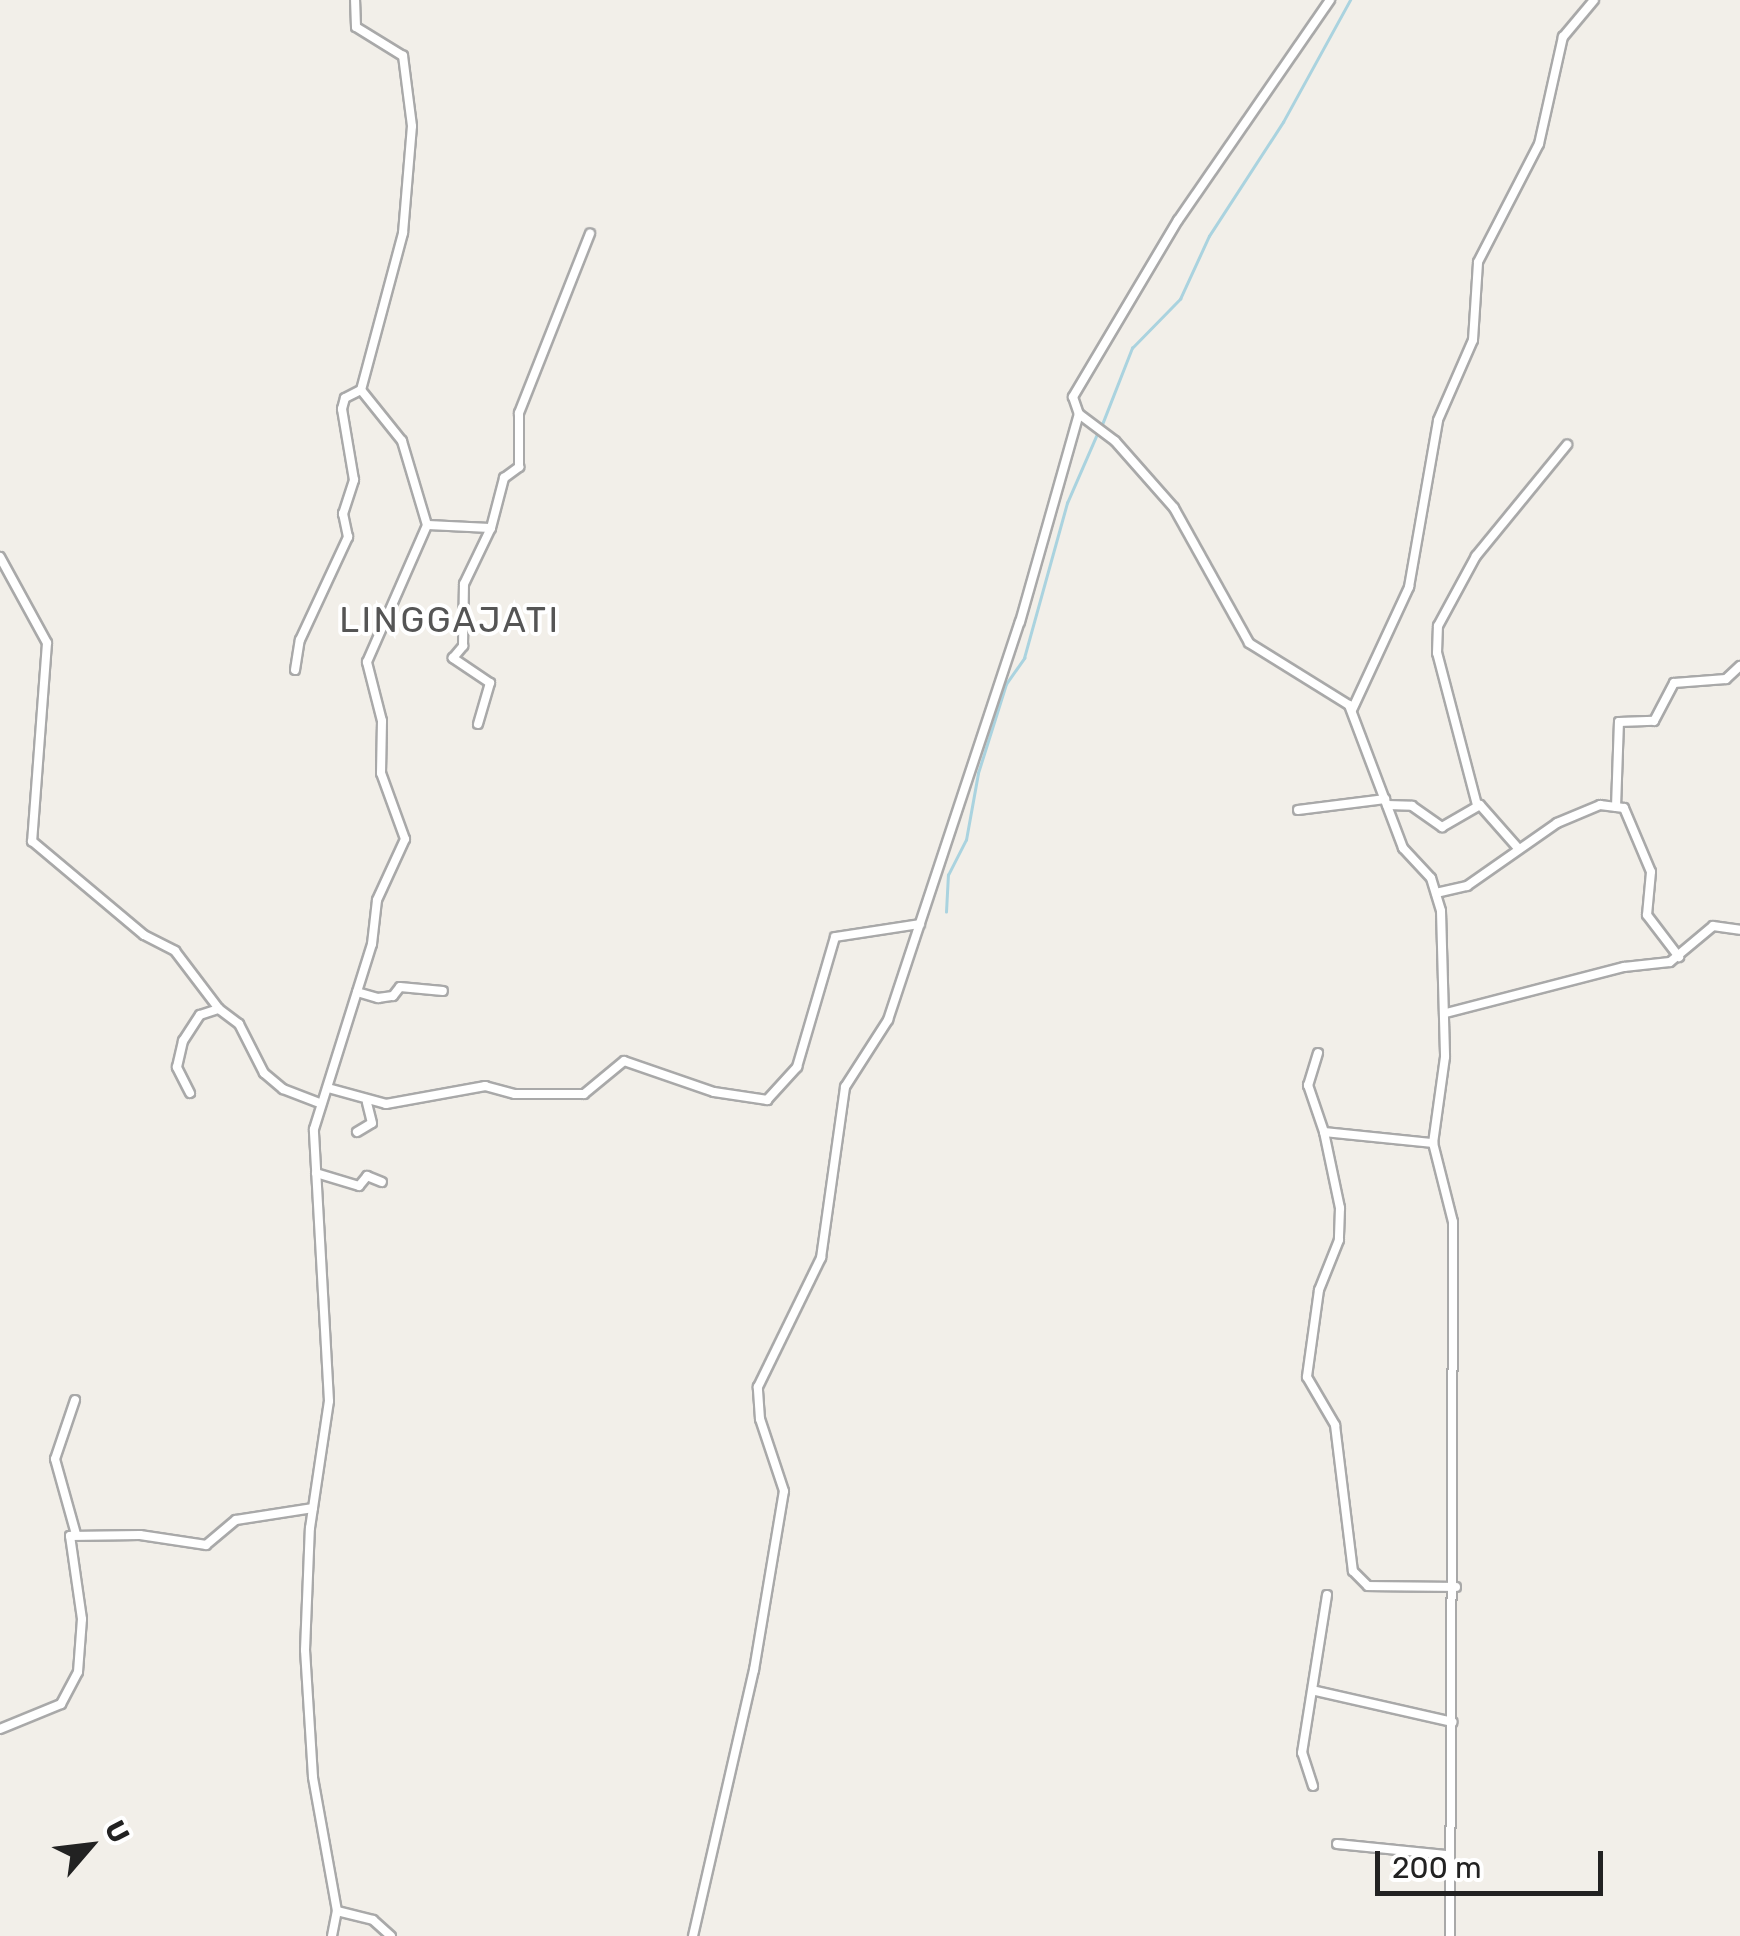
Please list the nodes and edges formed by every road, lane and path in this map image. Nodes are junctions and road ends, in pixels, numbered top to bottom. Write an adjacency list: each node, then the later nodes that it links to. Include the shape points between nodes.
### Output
1 (355, 0): 5 (street, via 356,27 403,56 412,126 403,233)
2 (1330, 0): 6 (street, via 1178,220 1074,390)
3 (1594, 0): 13 (street, via 1563,37 1538,144 1478,262 1473,340 1438,420 1409,586)
4 (590, 234): 9 (street, via 518,413 520,467 504,478)
5 (361, 390): 8 (street, via 402,440); 12 (street, via 345,398 342,409 354,480 343,514 348,536 300,640)
6 (1079, 414): 13 (street, via 1174,508 1249,643); 21 (street, via 1020,622)
7 (1567, 444): 16 (street, via 1476,556 1438,626 1437,652)
8 (427, 525): 9 (street); 24 (street, via 368,650 382,721 381,772 404,840 377,900)
9 (491, 528): 14 (street, via 467,573 463,646 453,658 490,683)
10 (0, 557): 26 (street, via 47,643 32,841 144,934 172,948)
11 (1740, 666): 17 (street, via 1726,679 1674,684 1654,721 1619,722)
12 (295, 670)
13 (1352, 710): 15 (street)
14 (478, 724)
15 (1386, 802): 16 (street, via 1412,806 1438,826); 18 (street); 20 (street, via 1403,848)
16 (1478, 805): 19 (street)
17 (1616, 807): 19 (street, via 1588,809); 23 (street, via 1627,814 1651,872 1647,915)
18 (1298, 810)
19 (1517, 847): 20 (street, via 1467,886)
20 (1436, 893): 27 (street, via 1446,944)
21 (920, 924): 32 (street, via 835,937 797,1067 767,1100 714,1092 624,1062 584,1094 514,1094 485,1086); 52 (street, via 885,1026 845,1087 821,1258 758,1386 760,1420 784,1490 754,1670)
22 (1740, 930): 23 (street, via 1706,929)
23 (1680, 957): 27 (street)
24 (357, 992): 25 (street, via 378,998 393,996 400,986); 29 (street)
25 (443, 992)
26 (219, 1009): 30 (street, via 200,1015 183,1041 177,1067); 31 (street, via 239,1024 272,1080)
27 (1446, 1014): 35 (street)
28 (1318, 1053): 34 (street, via 1308,1084)
29 (328, 1088): 31 (street); 32 (street)
30 (190, 1093)
31 (319, 1103): 36 (street)
32 (367, 1103): 33 (street, via 372,1123)
33 (357, 1132)
34 (1324, 1132): 35 (street); 41 (street, via 1340,1208 1339,1240 1319,1290 1308,1377 1335,1426 1353,1571 1368,1586)
35 (1432, 1143): 41 (street, via 1452,1222)
36 (316, 1173): 37 (street, via 359,1186 367,1176); 39 (street, via 330,1400)
37 (382, 1182)
38 (76, 1400): 40 (street, via 55,1459)
39 (313, 1508): 40 (street, via 236,1520 206,1545); 49 (street, via 305,1650 313,1777)
40 (76, 1534): 45 (street, via 68,1542 82,1620 78,1672 61,1704)
41 (1456, 1587): 44 (street)
42 (1327, 1595): 43 (street)
43 (1316, 1691): 44 (street); 46 (street, via 1301,1760)
44 (1453, 1722): 48 (street)
45 (0, 1730)
46 (1313, 1786)
47 (1337, 1844): 48 (street)
48 (1448, 1855): 53 (street)
49 (337, 1910): 50 (street); 51 (street, via 373,1920)
50 (332, 1936)
51 (391, 1936)
52 (693, 1936)
53 (1450, 1936)

